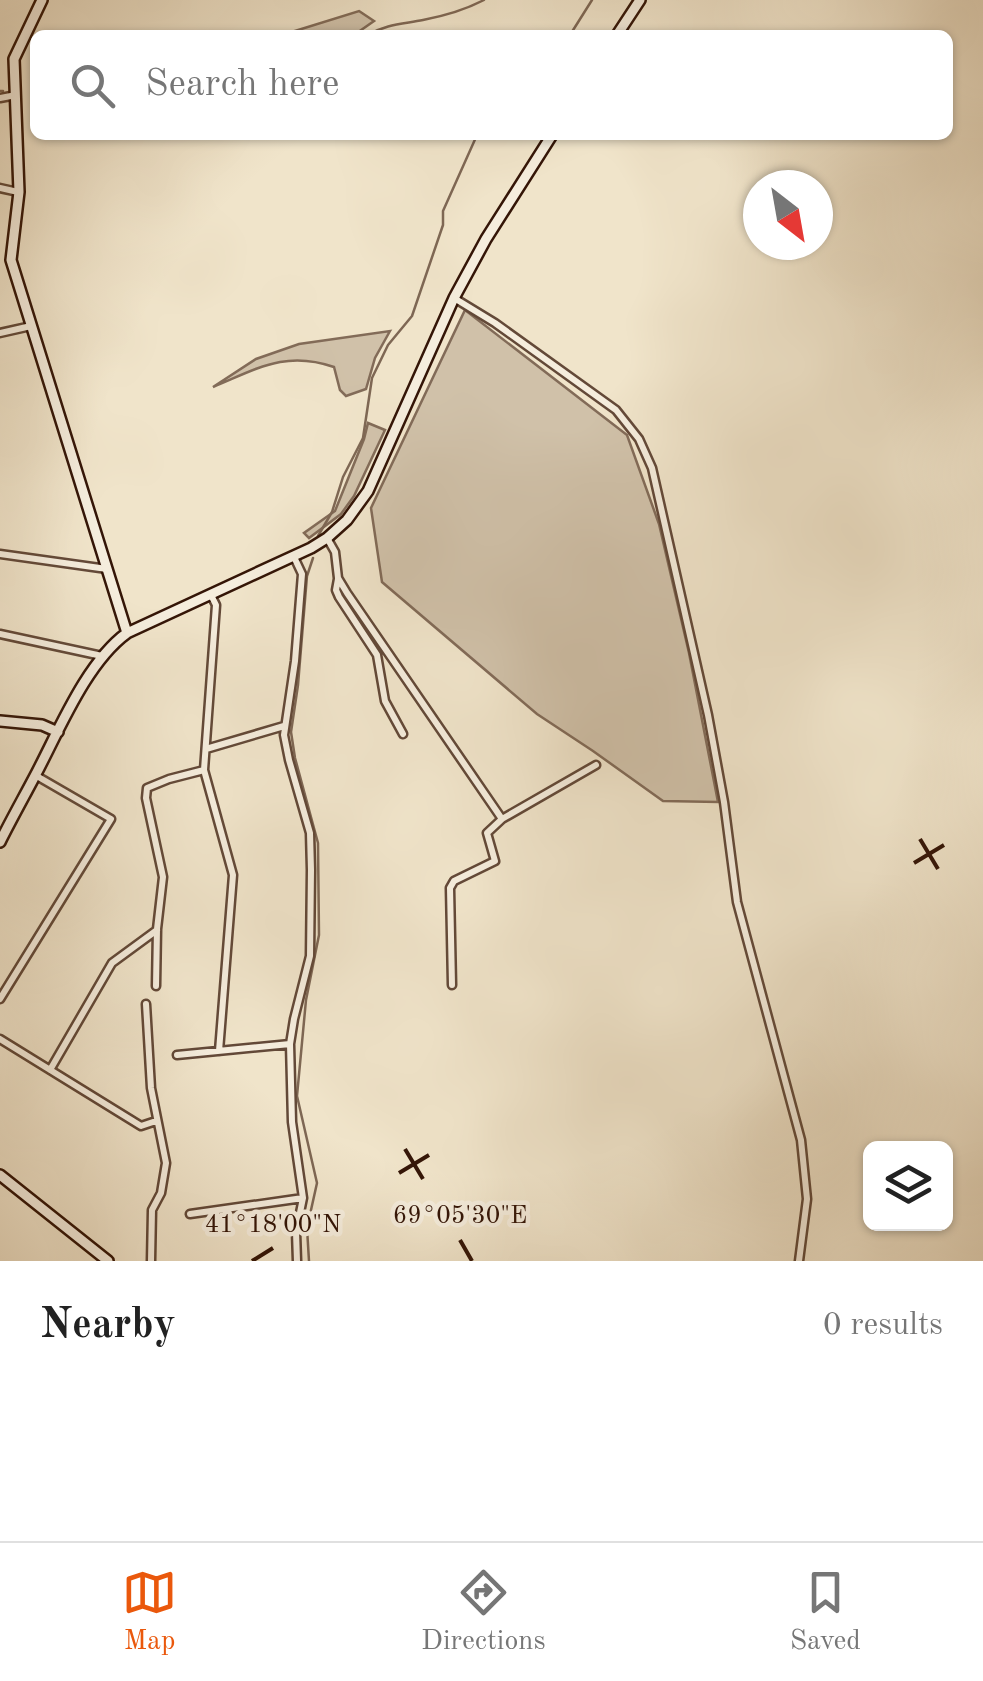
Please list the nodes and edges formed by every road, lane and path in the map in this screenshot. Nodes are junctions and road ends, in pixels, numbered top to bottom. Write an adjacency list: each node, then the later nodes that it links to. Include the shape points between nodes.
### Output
1 (42, 0): 4 (main road, via 14,59)
2 (640, 0): 3 (main road)
3 (620, 30)
4 (16, 95): 5 (street); 8 (main road)
5 (0, 98)
6 (549, 140): 9 (main road)
7 (0, 188): 8 (street)
8 (19, 192): 10 (main road, via 11,260)
9 (454, 298): 12 (main road, via 368,491); 48 (street, via 616,410 652,468 708,715 737,902 801,1140 807,1199)
10 (32, 326): 11 (street); 15 (main road)
11 (0, 333)
12 (327, 538): 14 (main road); 16 (street)
13 (0, 554): 15 (street)
14 (294, 557): 17 (main road); 22 (street, via 302,574)
15 (107, 569): 18 (main road)
16 (338, 578): 24 (street, via 336,590 373,646 385,701); 29 (street)
17 (211, 595): 18 (main road); 25 (street, via 216,606)
18 (128, 633): 20 (main road)
19 (0, 634): 20 (street)
20 (102, 656): 23 (main road)
21 (0, 721): 23 (main road)
22 (284, 726): 25 (street); 37 (street, via 310,833 311,870 310,956)
23 (58, 732): 28 (main road)
24 (404, 734)
25 (206, 748): 27 (street)
26 (596, 765): 29 (street)
27 (204, 770): 31 (street, via 147,788 163,877); 38 (street, via 232,875)
28 (35, 776): 30 (main road); 34 (street, via 112,819)
29 (502, 819): 32 (street, via 486,834 495,861 450,888)
30 (0, 842)
31 (158, 929): 33 (street); 40 (street, via 112,964)
32 (452, 985)
33 (156, 986)
34 (0, 999)
35 (146, 1004): 41 (street)
36 (0, 1039): 40 (street)
37 (290, 1044): 38 (street); 43 (street, via 292,1122)
38 (219, 1051): 39 (street)
39 (177, 1055)
40 (50, 1070): 41 (street, via 141,1126)
41 (156, 1121): 46 (street, via 166,1162 152,1210)
42 (0, 1175): 45 (main road)
43 (304, 1198): 44 (street); 47 (street)
44 (190, 1214)
45 (108, 1261)
46 (150, 1261)
47 (298, 1261)
48 (799, 1261)

